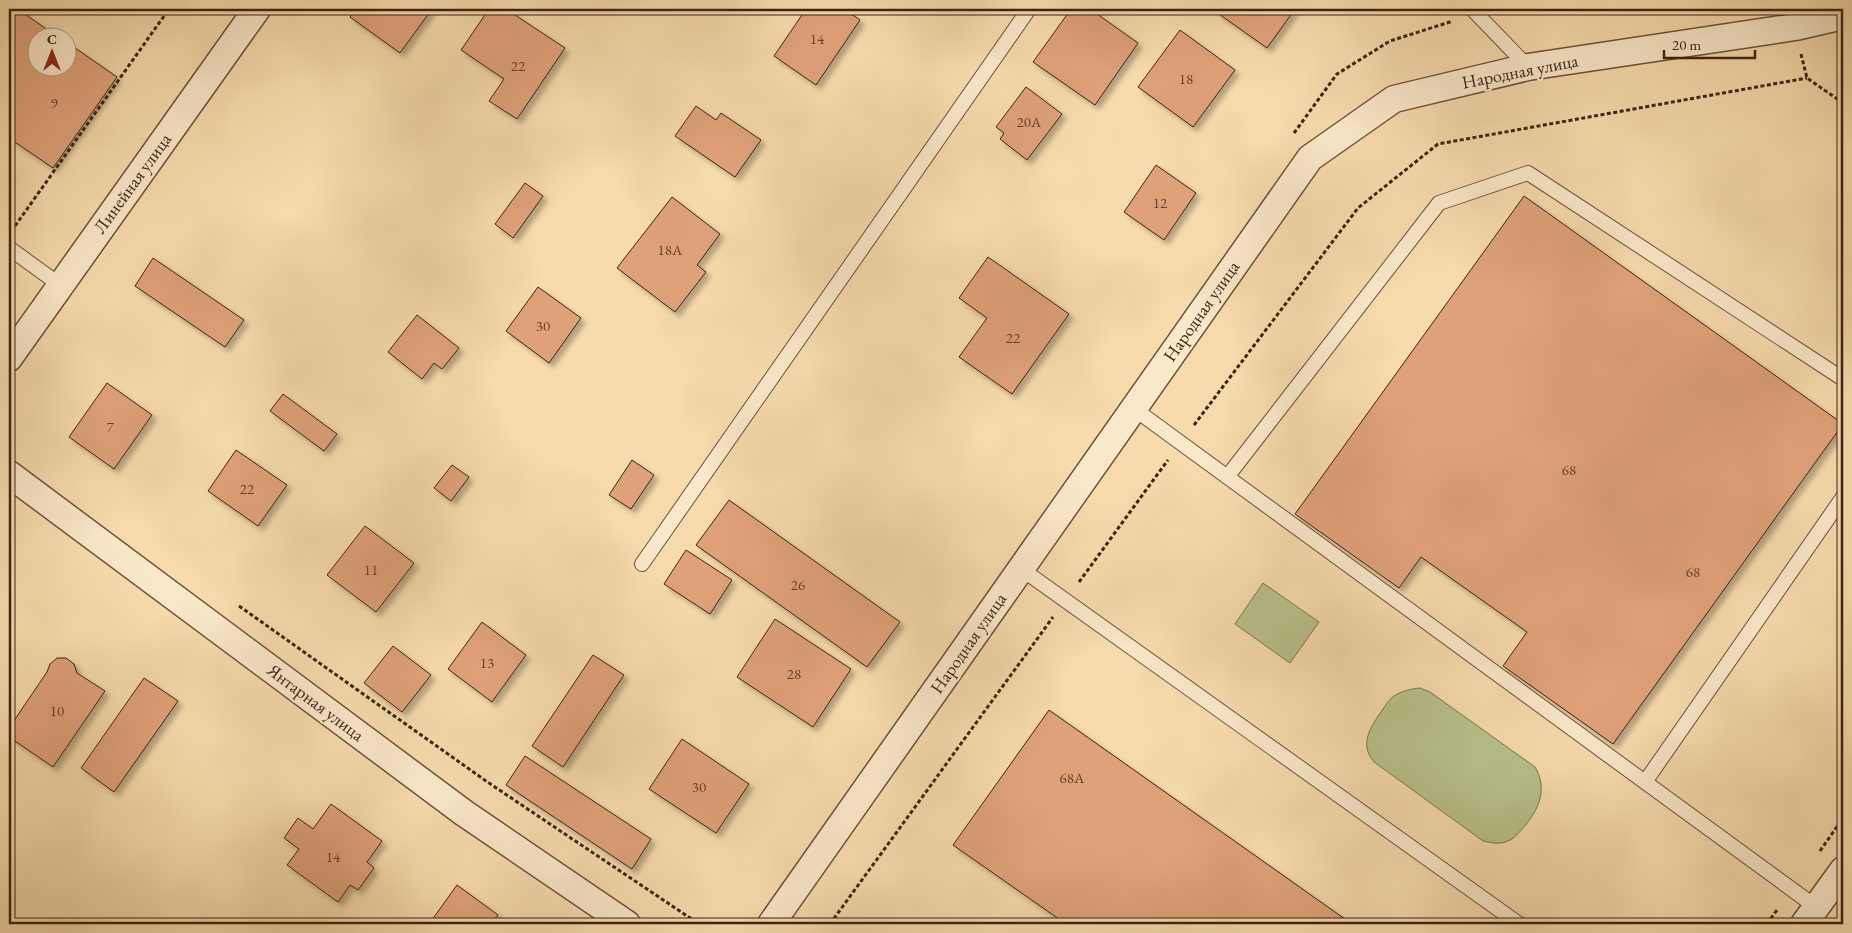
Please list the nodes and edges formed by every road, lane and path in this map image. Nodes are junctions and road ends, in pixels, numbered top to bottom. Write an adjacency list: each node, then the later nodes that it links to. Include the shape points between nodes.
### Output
1 (169, 9): 10 (path)
2 (1029, 9): 21 (lane)
3 (251, 11): 12 (street, Линейная улица)
4 (1474, 11): 6 (lane); 9 (path, via 1390,41 1337,74)
5 (1843, 16): 6 (street, Народная улица, via 1795,27)
6 (1528, 66): 15 (street, Народная улица, via 1394,99 1310,158)
7 (1807, 78): 8 (path)
8 (1843, 103)
9 (1291, 136)
10 (14, 226)
11 (9, 248): 12 (lane)
12 (60, 285): 13 (street, Линейная улица)
13 (9, 358)
14 (1843, 379): 19 (lane, via 1528,173 1439,203)
15 (1133, 408): 19 (lane); 22 (street, Народная улица)
16 (9, 436): 17 (path, via 10,444)
17 (18, 450)
18 (9, 474): 27 (street, Янтарная улица, via 464,813)
19 (1227, 477): 24 (lane)
20 (1843, 497): 24 (lane)
21 (642, 564)
22 (1020, 568): 29 (street, Народная улица); 30 (lane)
23 (236, 604): 28 (path, via 494,787)
24 (1645, 782): 26 (lane)
25 (1843, 870): 26 (street)
26 (1810, 916)
27 (627, 924)
28 (699, 924)
29 (772, 924)
30 (1519, 924)

